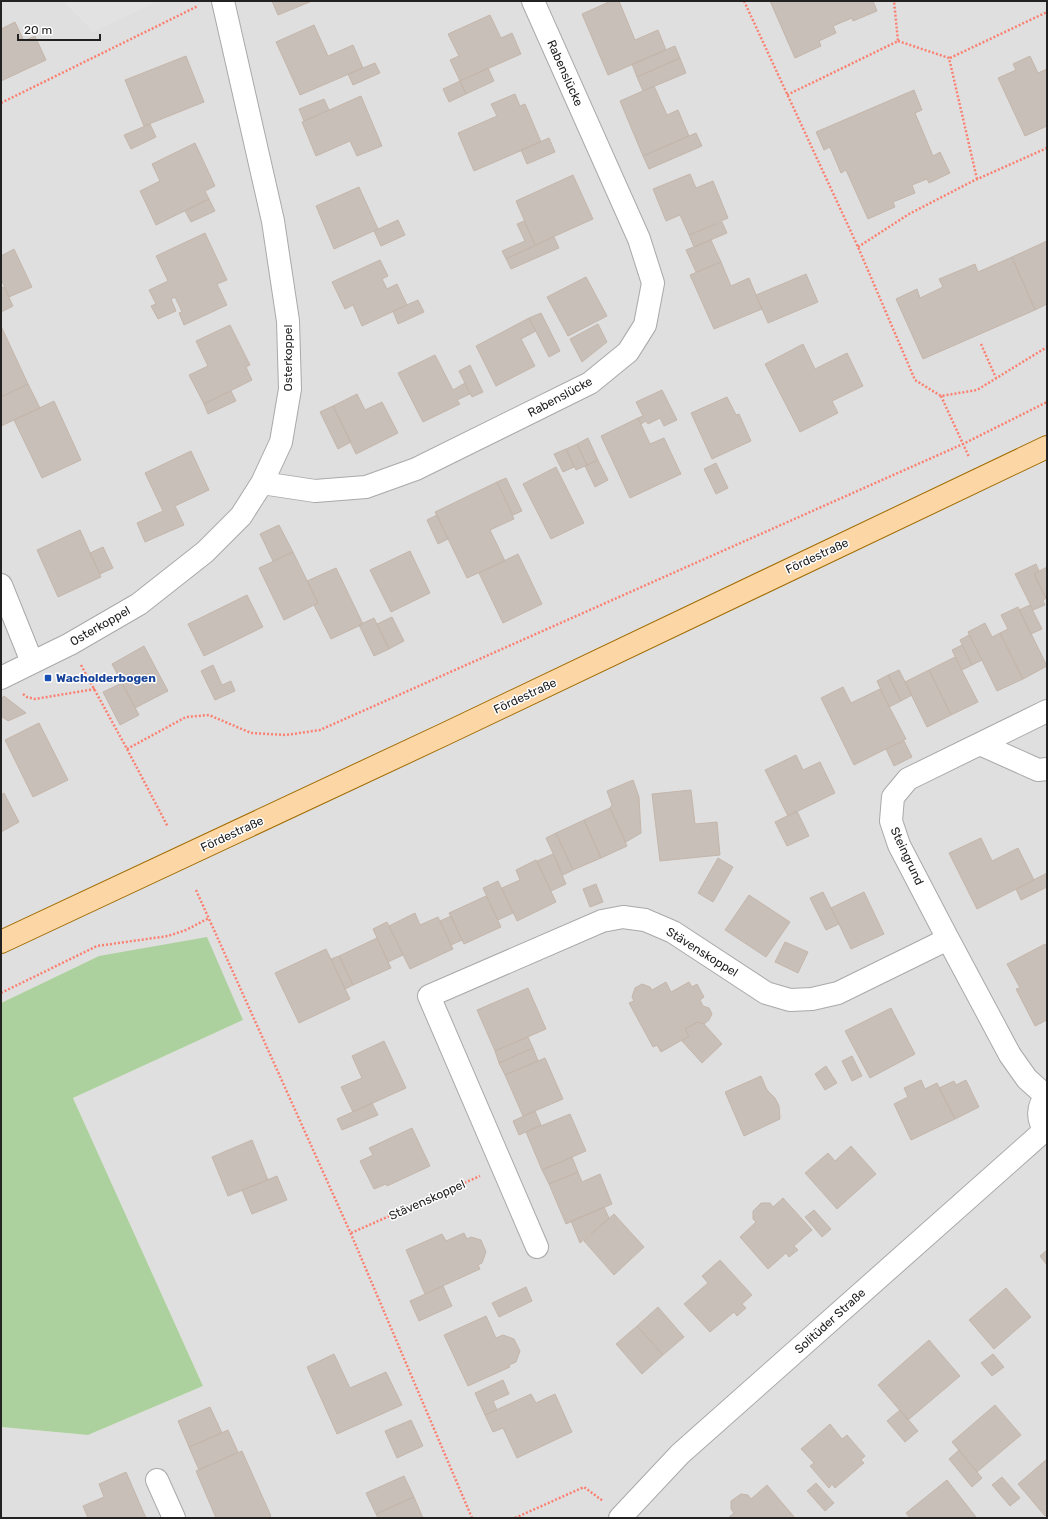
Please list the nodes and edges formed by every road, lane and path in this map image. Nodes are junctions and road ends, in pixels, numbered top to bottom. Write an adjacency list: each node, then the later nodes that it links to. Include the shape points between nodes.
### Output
1 (533, 1): 20 (street, Rabenslücke, via 639,239 653,283 646,325 628,352 590,383 416,469 366,487 315,491)
2 (744, 1): 8 (path)
3 (894, 1): 6 (path)
4 (213, 3): 9 (path); 20 (street, Osterkoppel, via 273,221 288,321 290,389 281,442)
5 (1047, 12): 7 (path)
6 (898, 41): 7 (path); 8 (path)
7 (949, 58): 11 (path)
8 (787, 95): 12 (path)
9 (1, 103)
10 (1047, 148): 11 (path)
11 (977, 179): 12 (path, via 909,214)
12 (858, 247): 16 (path, via 915,380)
13 (981, 344): 15 (path)
14 (1047, 347): 15 (path)
15 (996, 378): 16 (path, via 977,390)
16 (941, 396): 18 (path)
17 (1047, 402): 18 (path)
18 (963, 444): 28 (path, via 320,730 286,735 251,733 209,716 186,717)
19 (1047, 447): 34 (main road, Fördestraße)
20 (262, 482): 22 (street, Osterkoppel, via 241,516 205,552 139,604)
21 (1, 585): 23 (street)
22 (70, 644): 23 (street, Osterkoppel); 25 (path)
23 (32, 662): 24 (street, Osterkoppel)
24 (6, 675): 25 (path, via 23,694 35,700)
25 (95, 690): 28 (path)
26 (1047, 711): 27 (street, Steingrund)
27 (980, 744): 29 (street, via 1038,770); 33 (street, Steingrund, via 908,779 893,797 891,821 899,845)
28 (127, 749): 30 (path)
29 (1047, 769)
30 (168, 827)
31 (196, 890): 32 (path)
32 (209, 918): 35 (path, via 168,936 97,946); 39 (path)
33 (948, 939): 36 (street, via 1010,1055 1027,1079); 38 (street, Stävenskoppel, via 838,993 812,999 790,1000 766,993 673,932 645,920 623,917 602,921 429,996)
34 (1, 942)
35 (1, 994)
36 (1046, 1096): 37 (street, Solitüder Straße, via 1040,1104 1039,1113 1040,1122)
37 (1046, 1131): 42 (street, Solitüder Straße, via 680,1454)
38 (502, 1166): 39 (path, Stävenskoppel); 40 (street, Stävenskoppel)
39 (351, 1234): 44 (path)
40 (537, 1247)
41 (157, 1480): 43 (street)
42 (622, 1517): 45 (path, via 584,1487)
43 (174, 1518)
44 (472, 1518)
45 (515, 1518)

